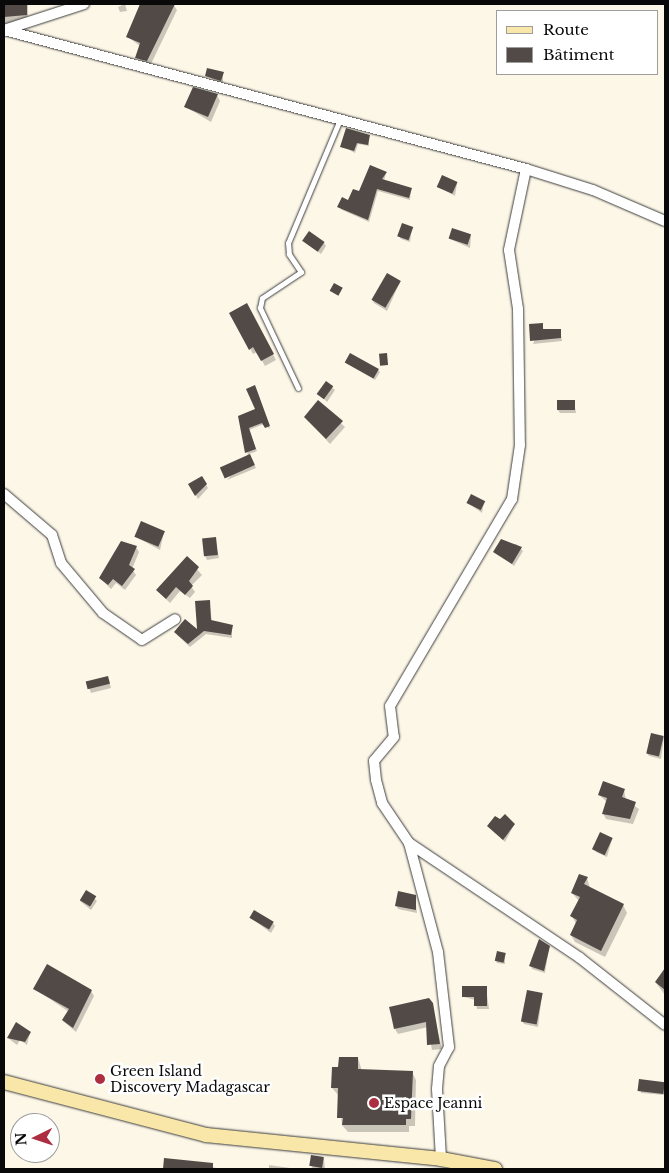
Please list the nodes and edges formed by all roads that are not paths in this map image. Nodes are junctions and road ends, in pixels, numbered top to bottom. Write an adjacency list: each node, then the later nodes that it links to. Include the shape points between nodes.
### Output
1 (84, 4): 2 (street)
2 (5, 30): 3 (street)
3 (341, 119): 4 (street); 6 (lane, via 288,243 289,254 301,272 262,298 260,308)
4 (526, 169): 5 (street, via 594,190); 9 (street, via 508,250 518,310 520,445 512,499 390,706 394,737 374,760 382,803)
5 (665, 222)
6 (298, 388)
7 (4, 494): 8 (street, via 52,535 65,568 102,613 142,640)
8 (175, 619)
9 (409, 843): 10 (street, via 580,958); 12 (street, via 438,952 449,1046 439,1066 437,1089)
10 (665, 1025)
11 (4, 1082): 12 (main road, via 206,1135)
12 (441, 1159): 13 (main road)
13 (495, 1169)

